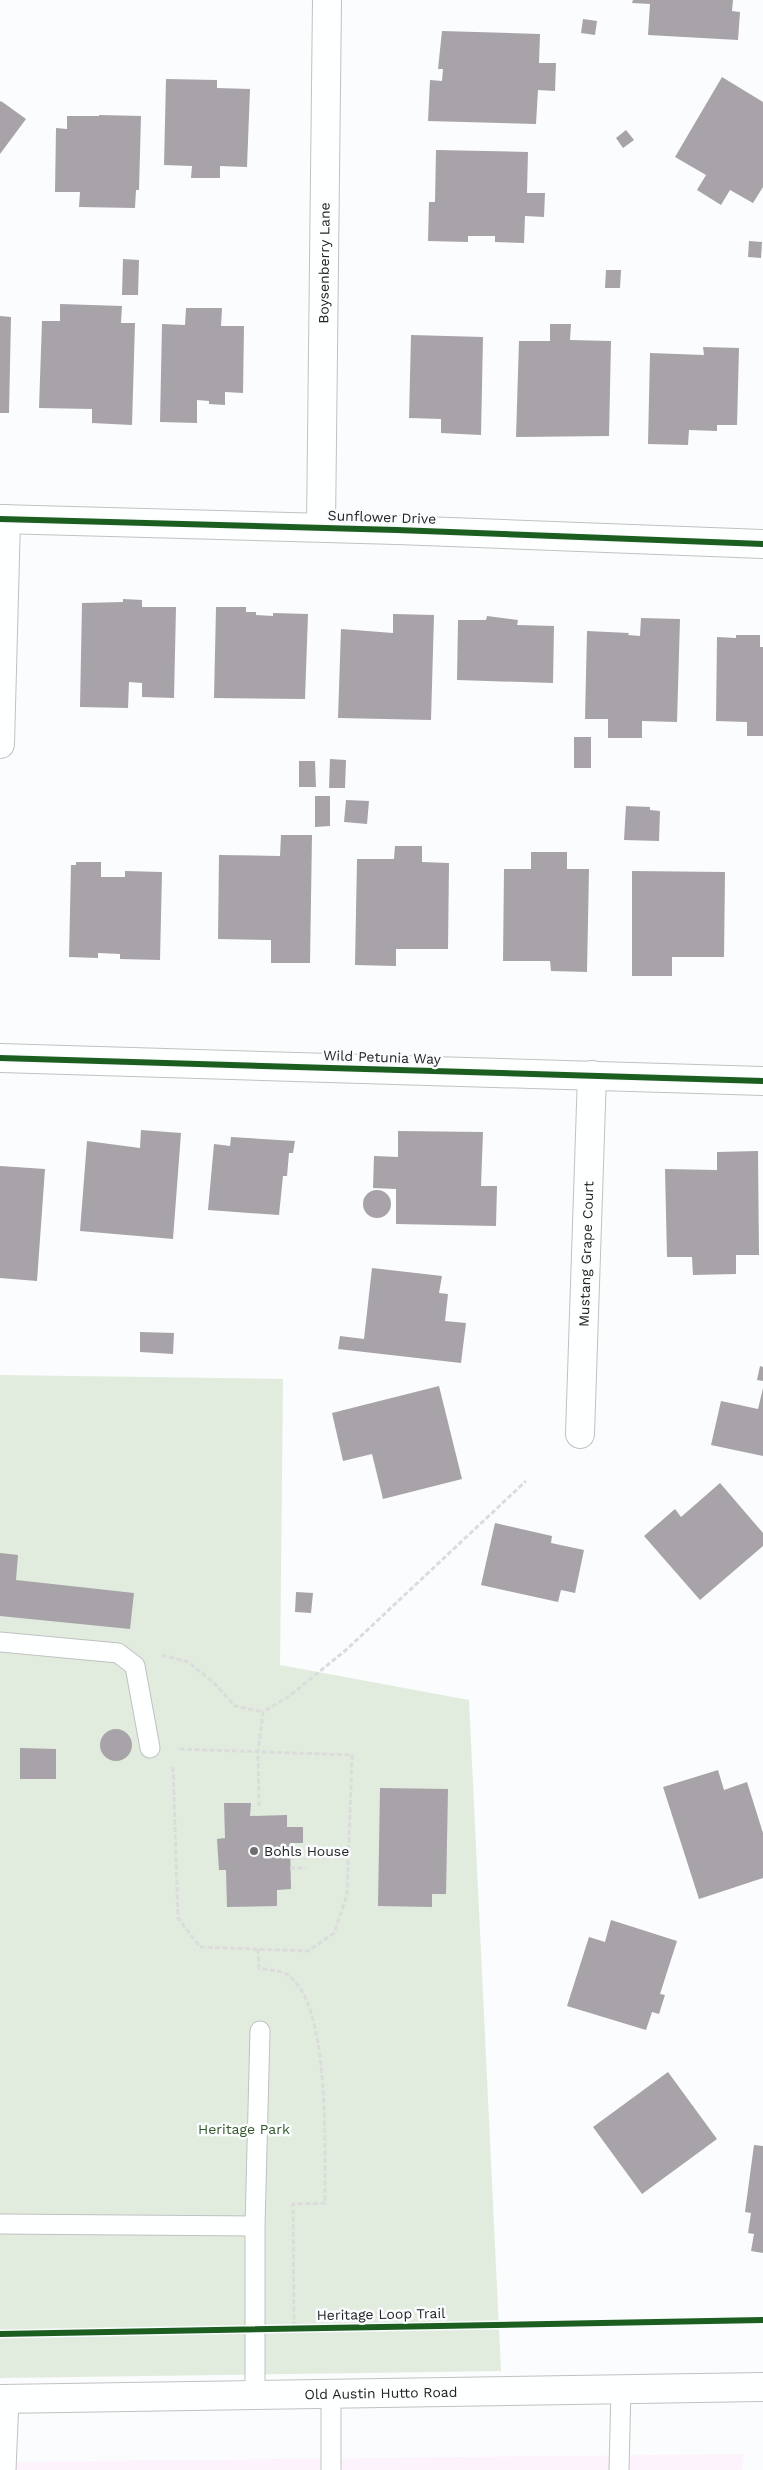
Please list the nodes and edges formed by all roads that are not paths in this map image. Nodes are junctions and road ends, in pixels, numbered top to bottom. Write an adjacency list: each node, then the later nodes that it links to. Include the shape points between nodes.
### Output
1 (327, 0): 3 (street, Boysenberry Lane)
2 (3, 519): 3 (street, Sunflower Drive); 5 (street)
3 (321, 528): 4 (street, Sunflower Drive)
4 (763, 544)
5 (0, 744)
6 (0, 1058): 7 (street, Wild Petunia Way)
7 (592, 1075): 8 (street, Wild Petunia Way); 9 (street, Mustang Grape Court)
8 (763, 1081)
9 (580, 1434)
10 (0, 1642): 11 (lane, via 118,1653 135,1666)
11 (150, 1748)
12 (260, 2031): 14 (lane)
13 (0, 2224): 14 (lane)
14 (255, 2226): 18 (lane)
15 (763, 2387): 16 (street, Old Austin Hutto Road)
16 (621, 2389): 17 (street, Old Austin Hutto Road); 22 (lane)
17 (331, 2394): 18 (street, Old Austin Hutto Road); 21 (lane)
18 (255, 2395): 19 (street, Old Austin Hutto Road)
19 (4, 2399): 20 (lane)
20 (6, 2470)
21 (331, 2470)
22 (619, 2470)

